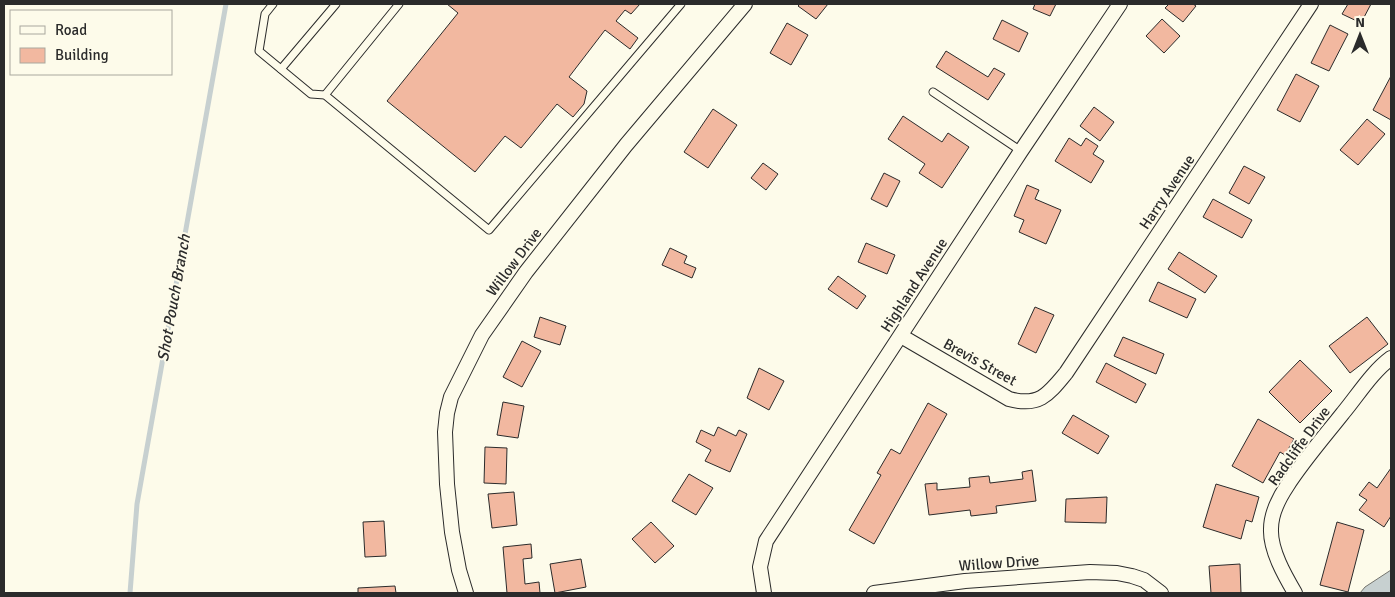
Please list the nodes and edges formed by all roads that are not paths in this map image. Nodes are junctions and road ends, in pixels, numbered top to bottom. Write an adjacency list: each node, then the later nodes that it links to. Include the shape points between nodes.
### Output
1 (273, 4): 8 (lane, via 265,14 260,51)
2 (336, 4): 8 (lane)
3 (400, 4): 10 (lane)
4 (681, 4): 10 (lane, via 489,230)
5 (745, 4): 15 (street, Willow Drive, via 626,145 526,272 482,335 451,397 445,432 448,484 452,532)
6 (1120, 4): 11 (street, Highland Avenue)
7 (1311, 4): 14 (street, Harry Avenue, via 1066,373)
8 (281, 69): 10 (lane, via 311,94)
9 (933, 92): 11 (lane)
10 (325, 95)
11 (1021, 151): 12 (street, Highland Avenue)
12 (901, 336): 14 (street, Brevis Street, via 1009,399 1023,403); 16 (street, Highland Avenue, via 766,542 760,567)
13 (1391, 358): 19 (street, Radcliffe Drive, via 1372,376 1316,447 1286,487 1275,510 1271,529 1273,544)
14 (1045, 395)
15 (466, 593)
16 (764, 593)
17 (874, 593): 18 (street, Willow Drive, via 974,580 1090,572 1144,580)
18 (1161, 593)
19 (1295, 593)

